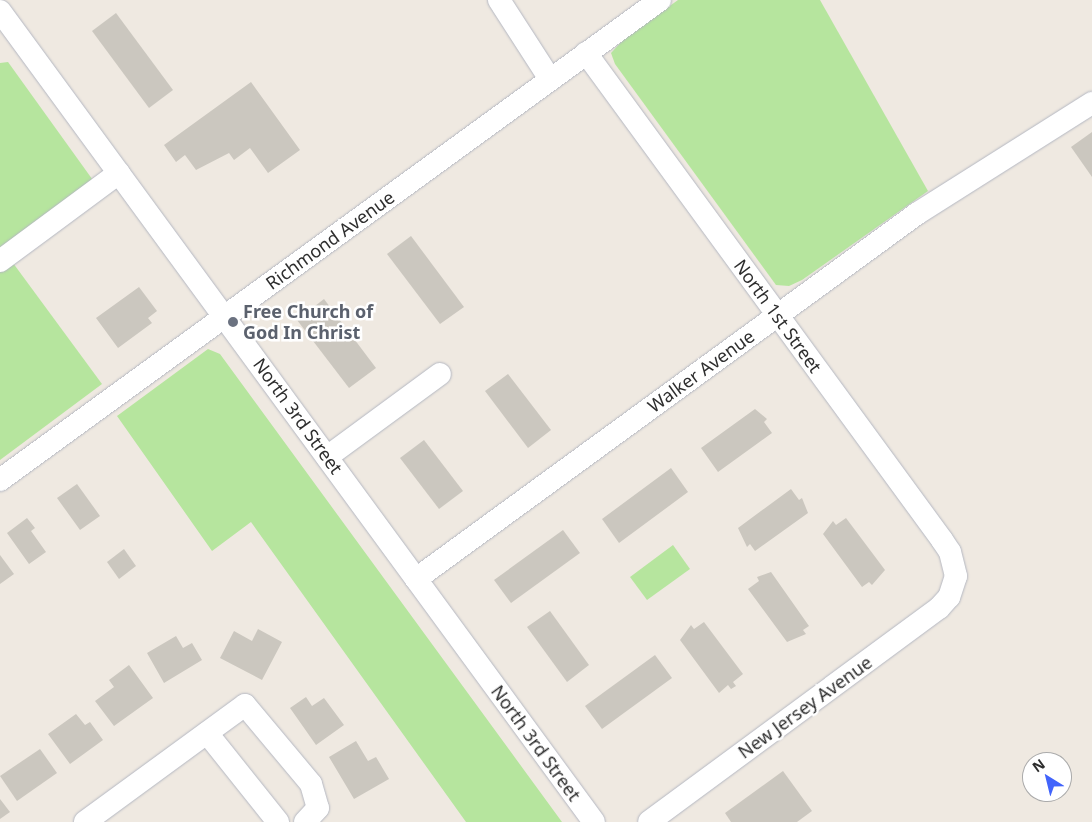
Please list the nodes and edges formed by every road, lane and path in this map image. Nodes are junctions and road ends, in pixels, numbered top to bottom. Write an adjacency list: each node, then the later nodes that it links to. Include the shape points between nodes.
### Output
1 (499, 0): 6 (street)
2 (660, 0): 5 (street, Richmond Avenue)
3 (0, 11): 4 (street, North 3rd Street)
4 (8, 37): 8 (street, North 3rd Street)
5 (586, 53): 6 (street, Richmond Avenue); 10 (street, North 1st Street)
6 (550, 79): 11 (street, Richmond Avenue)
7 (1092, 103): 10 (street, Walker Avenue, via 918,213)
8 (119, 173): 9 (street); 11 (street, North 3rd Street)
9 (0, 261)
10 (778, 315): 15 (street, Walker Avenue); 16 (street, North 1st Street, via 950,552 955,565)
11 (225, 316): 13 (street, North 3rd Street); 14 (street, Richmond Avenue)
12 (440, 374): 13 (street)
13 (327, 457): 15 (street, North 3rd Street)
14 (0, 480)
15 (416, 579): 21 (street, North 3rd Street)
16 (954, 585): 22 (street, New Jersey Avenue, via 938,608)
17 (207, 733): 18 (street); 19 (street); 20 (street, via 245,705 312,784 318,808)
18 (86, 822)
19 (278, 822)
20 (304, 822)
21 (594, 822)
22 (649, 822)

